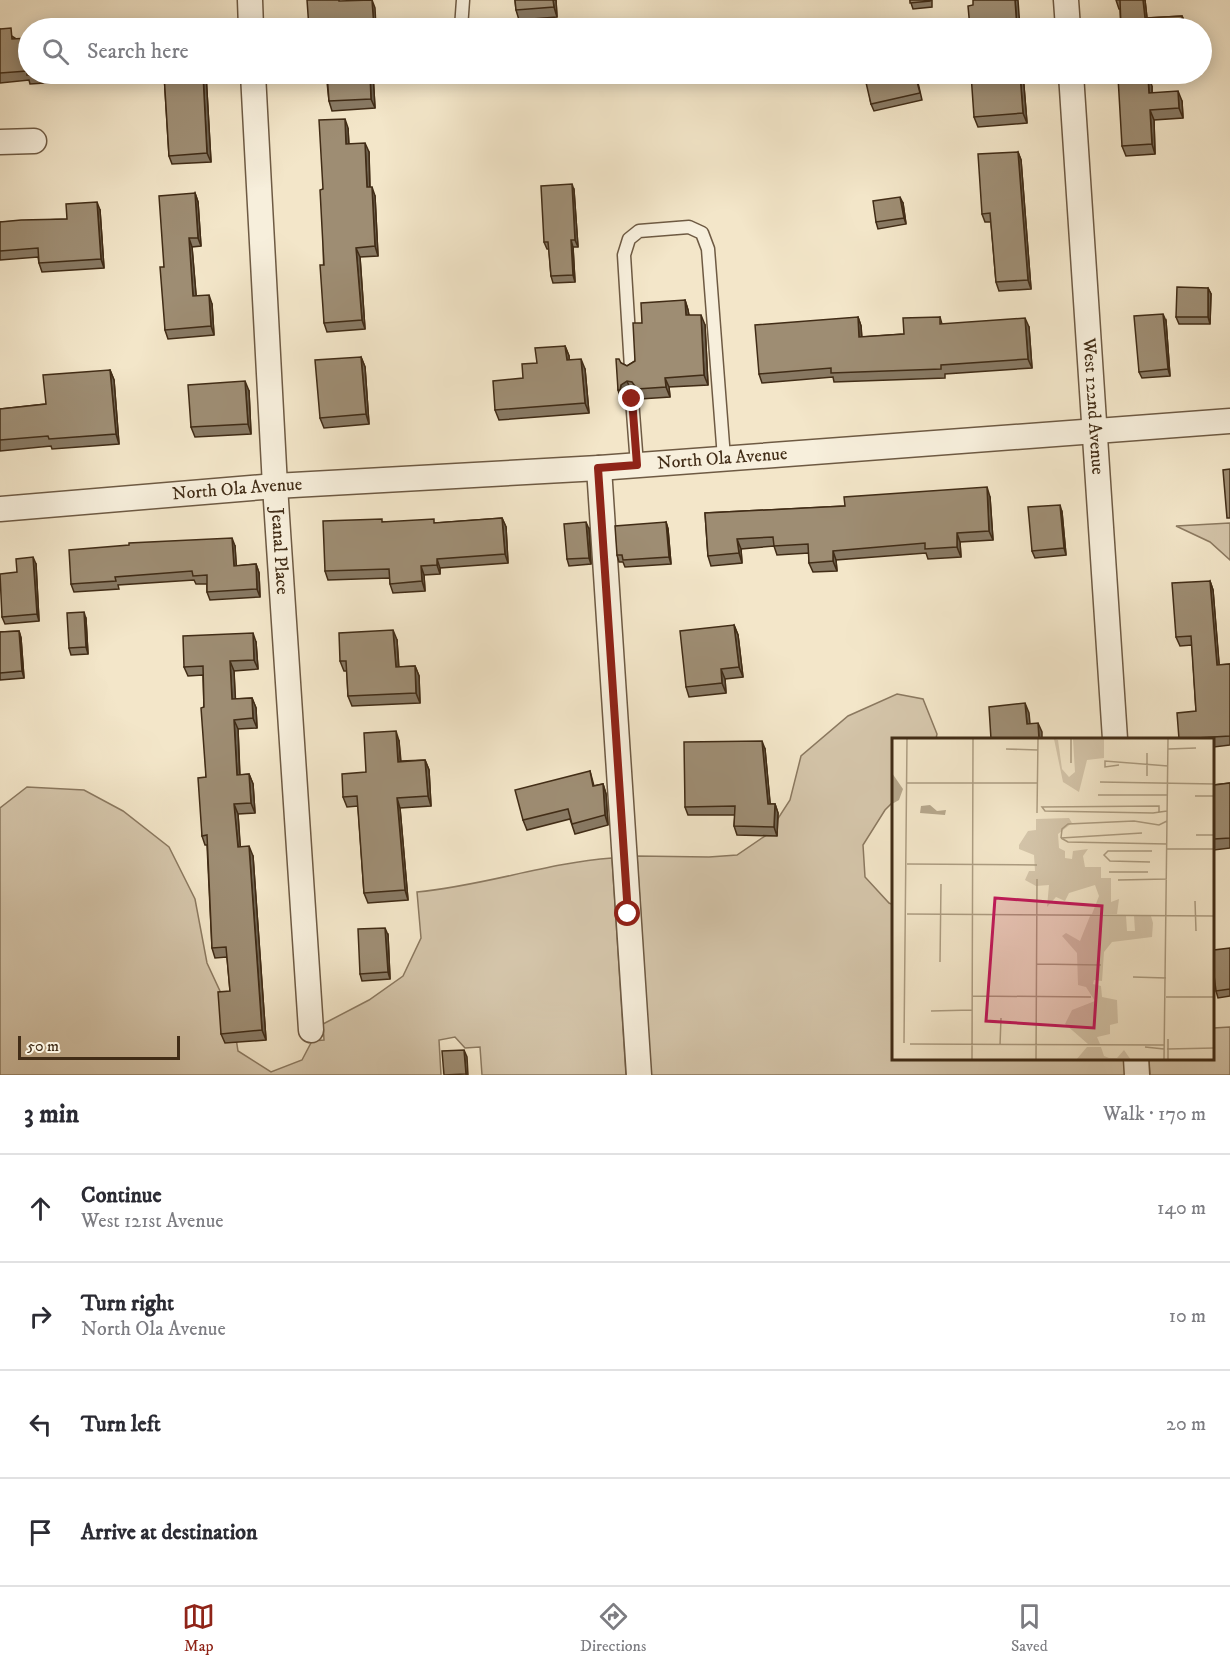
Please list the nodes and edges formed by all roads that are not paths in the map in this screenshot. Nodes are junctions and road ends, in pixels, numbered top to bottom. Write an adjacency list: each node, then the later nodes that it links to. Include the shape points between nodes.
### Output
1 (250, 0): 4 (street)
2 (463, 0): 5 (lane)
3 (1066, 0): 6 (street)
4 (251, 18)
5 (461, 18)
6 (1067, 18)
7 (255, 84): 18 (street, Jeanal Place)
8 (1072, 84): 14 (street, West 122nd Avenue)
9 (34, 141): 10 (street)
10 (0, 142)
11 (631, 368): 15 (lane, via 624,255 629,239 639,231 689,227 702,233 708,249)
12 (632, 399): 16 (lane)
13 (1230, 421): 14 (street, North Ola Avenue)
14 (1094, 430): 15 (street, North Ola Avenue); 20 (street, West 122nd Avenue)
15 (724, 458): 16 (street, North Ola Avenue)
16 (637, 465): 17 (street, North Ola Avenue)
17 (598, 468): 18 (street, North Ola Avenue); 23 (street)
18 (275, 486): 19 (street, North Ola Avenue); 21 (street, Jeanal Place)
19 (0, 509)
20 (1115, 738)
21 (311, 1030)
22 (1136, 1060): 24 (street)
23 (639, 1075)
24 (1137, 1075)

